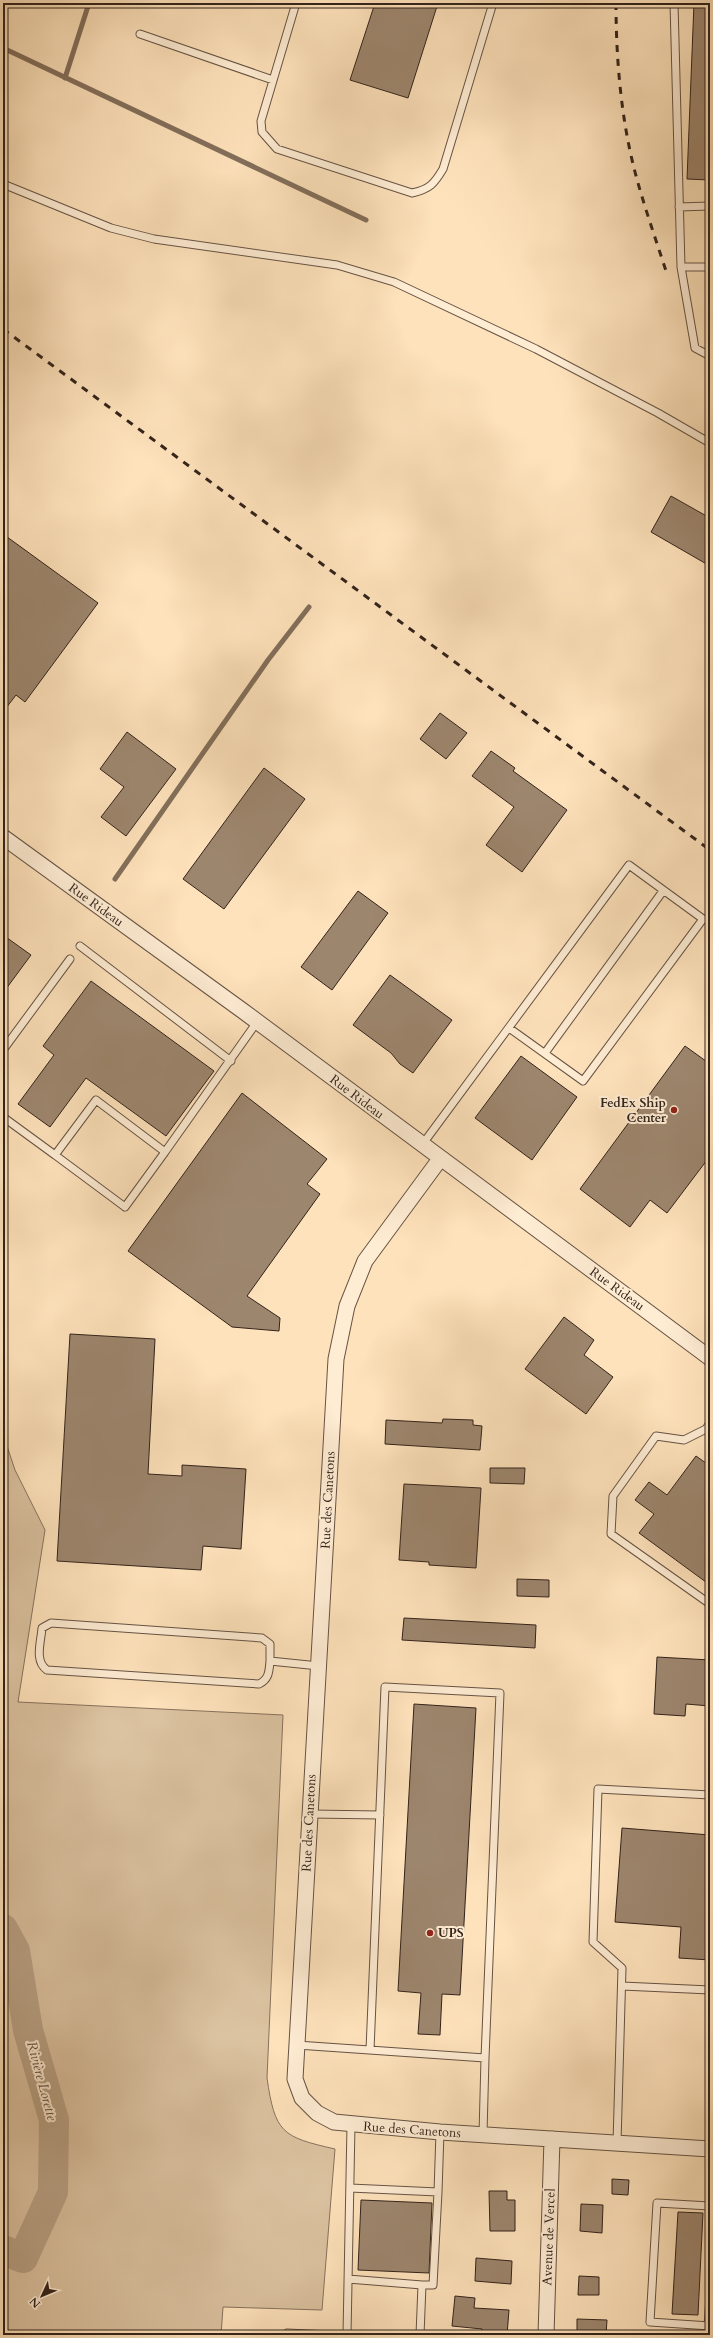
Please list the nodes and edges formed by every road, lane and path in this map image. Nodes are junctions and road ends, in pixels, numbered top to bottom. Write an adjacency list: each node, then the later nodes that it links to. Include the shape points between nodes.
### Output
1 (296, 3): 5 (lane)
2 (493, 3): 5 (lane, via 443,169 426,190 412,193 278,149 262,132 261,121)
3 (674, 3): 8 (lane)
4 (140, 34): 5 (lane)
5 (273, 80)
6 (3, 184): 12 (lane, via 111,228 154,239 337,265 394,282 536,349)
7 (710, 206): 8 (lane)
8 (679, 207): 9 (lane)
9 (681, 267): 10 (lane); 11 (lane, via 695,348)
10 (710, 267)
11 (710, 356)
12 (710, 443)
13 (3, 837): 17 (street, Rue Rideau)
14 (663, 891): 18 (lane, via 629,865); 20 (lane); 20 (lane, via 703,919 583,1081)
15 (80, 946): 21 (lane)
16 (70, 959): 19 (lane)
17 (258, 1022): 21 (lane); 23 (street, Rue Rideau)
18 (508, 1028): 20 (lane); 23 (lane)
19 (3, 1050)
20 (545, 1054)
21 (231, 1061): 24 (lane)
22 (3, 1116): 25 (lane)
23 (422, 1145): 26 (street, Rue Rideau)
24 (165, 1152): 25 (lane, via 96,1100); 25 (lane, via 125,1207)
25 (54, 1155)
26 (440, 1159): 27 (street, Rue Rideau); 31 (street, Rue des Canetons, via 374,1247 347,1306 336,1359)
27 (710, 1358)
28 (709, 1428): 29 (lane, via 684,1440 656,1436 613,1496 611,1534)
29 (710, 1604)
30 (270, 1661): 30 (lane, via 268,1676 265,1681 258,1684 47,1670 41,1666 39,1660 42,1628 51,1623 262,1638 270,1644); 31 (lane)
31 (318, 1666): 33 (street, Rue des Canetons)
32 (710, 1795): 35 (lane, via 598,1789 593,1942 622,1968)
33 (310, 1814): 34 (lane); 37 (street, Rue des Canetons)
34 (380, 1815): 38 (lane); 39 (lane, via 385,1687 500,1693)
35 (622, 1986): 36 (lane); 44 (lane)
36 (710, 1990)
37 (297, 2045): 38 (lane); 40 (street, Rue des Canetons, via 295,2079 302,2098 317,2113 334,2122)
38 (370, 2050): 39 (lane)
39 (486, 2058): 42 (lane)
40 (351, 2125): 41 (street, Rue des Canetons); 46 (lane)
41 (440, 2132): 42 (street, Rue des Canetons); 47 (lane)
42 (483, 2134): 43 (street, Rue des Canetons)
43 (552, 2139): 44 (street, Rue des Canetons); 57 (street, Avenue de Vercel)
44 (617, 2143): 45 (street, Rue des Canetons)
45 (710, 2149)
46 (350, 2188): 47 (lane); 49 (lane)
47 (438, 2192): 50 (lane, via 433,2285)
48 (710, 2206): 52 (lane, via 657,2203 650,2322)
49 (348, 2279): 50 (lane); 55 (lane)
50 (422, 2285): 56 (lane)
51 (710, 2298): 52 (lane)
52 (709, 2326)
53 (287, 2333): 54 (lane)
54 (332, 2335)
55 (347, 2335)
56 (420, 2335)
57 (546, 2335)

